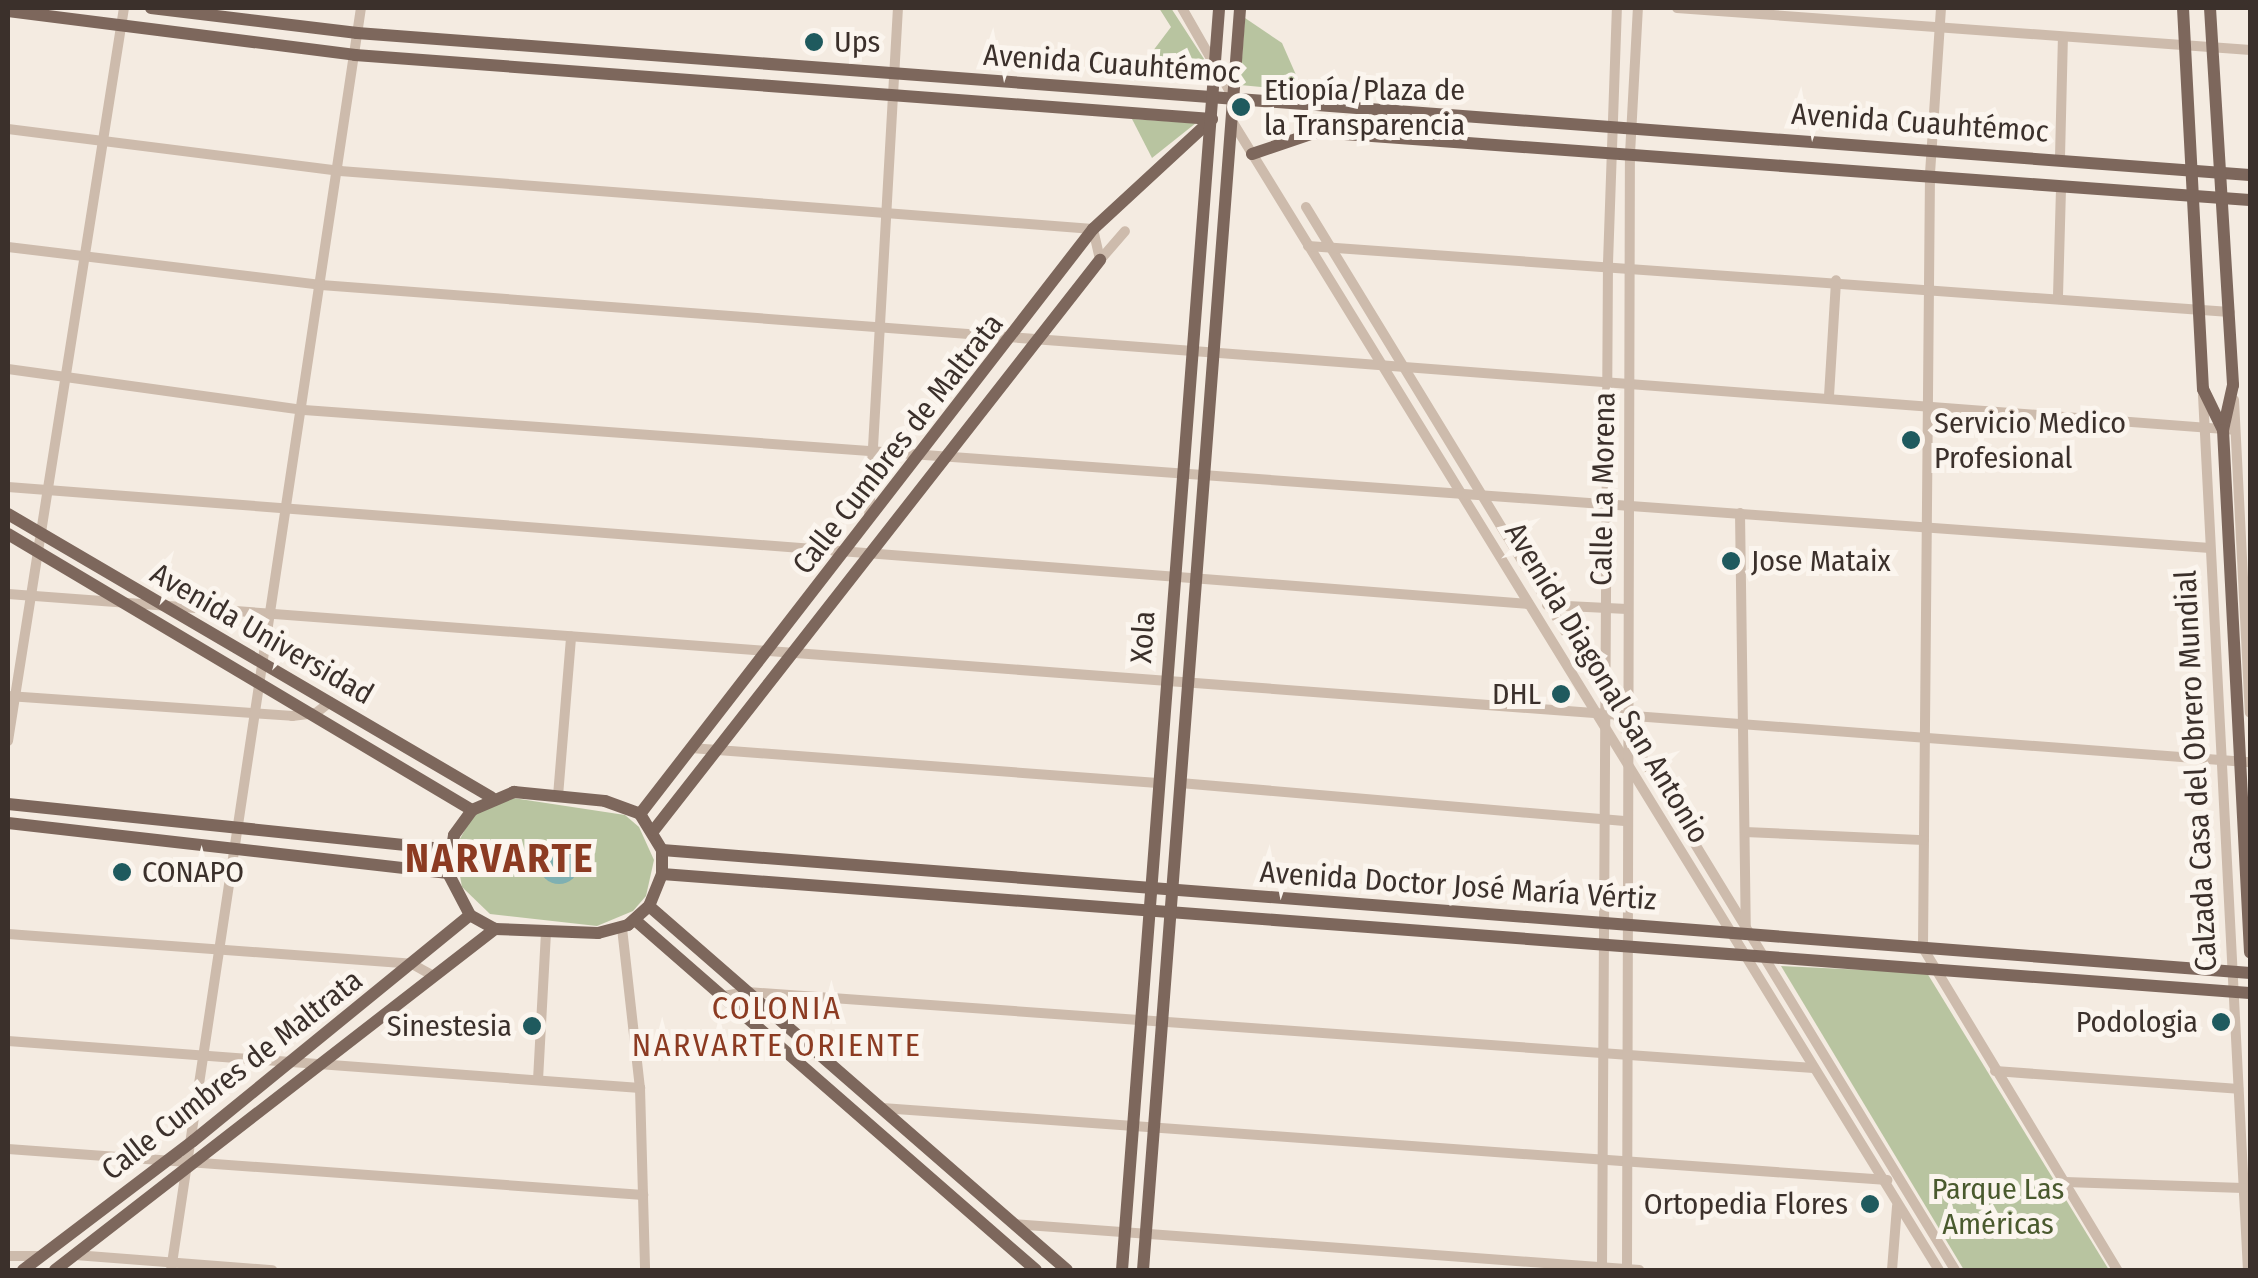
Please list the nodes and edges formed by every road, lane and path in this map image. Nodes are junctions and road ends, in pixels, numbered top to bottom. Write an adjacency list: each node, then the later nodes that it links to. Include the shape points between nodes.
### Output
1 (124, 8): 15 (street)
2 (151, 8): 17 (main road, Avenida Cuauhtémoc)
3 (361, 8): 17 (street)
4 (898, 8): 24 (street)
5 (1182, 8): 23 (street)
6 (1219, 8): 23 (main road, Xola)
7 (1240, 8): 27 (main road, Xola)
8 (1617, 8): 30 (street, Calle La Morena)
9 (1638, 8): 31 (street, Calle La Morena)
10 (1677, 8): 16 (street)
11 (1941, 8): 16 (street)
12 (2183, 8): 19 (main road, Calzada Casa del Obrero Mundial)
13 (2210, 8): 20 (main road, Calzada Casa del Obrero Mundial)
14 (8, 11): 15 (main road, Avenida Cuauhtémoc)
15 (122, 26): 22 (main road, Avenida Cuauhtémoc); 33 (street)
16 (1940, 30): 18 (street); 35 (street)
17 (358, 33): 22 (street); 24 (main road, Avenida Cuauhtémoc)
18 (2063, 38): 19 (street); 38 (street)
19 (2184, 46): 20 (street); 39 (main road, Calzada Casa del Obrero Mundial)
20 (2212, 48): 21 (street); 41 (main road, Calzada Casa del Obrero Mundial)
21 (2250, 50)
22 (355, 54): 25 (main road, Avenida Cuauhtémoc); 40 (street)
23 (1216, 61): 26 (main road, Xola); 27 (street)
24 (894, 73): 25 (street); 26 (main road, Avenida Cuauhtémoc)
25 (892, 95): 28 (main road, Avenida Cuauhtémoc); 49 (street)
26 (1213, 96): 27 (main road, Avenida Cuauhtémoc); 28 (main road, Xola)
27 (1233, 98): 29 (main road, Xola); 30 (main road, Avenida Cuauhtémoc)
28 (1212, 119): 50 (main road, Calle Cumbres de Maltrata); 68 (main road, Xola)
29 (1232, 121): 36 (street, Avenida Diagonal San Antonio); 69 (main road, Xola)
30 (1611, 126): 31 (main road, Avenida Cuauhtémoc); 34 (street, Calle La Morena)
31 (1631, 127): 35 (main road, Avenida Cuauhtémoc); 37 (street, Calle La Morena)
32 (8, 129): 33 (street)
33 (103, 141): 40 (street); 55 (street)
34 (1610, 152): 36 (main road, Avenida Cuauhtémoc, via 1317,132); 37 (main road, Avenida Cuauhtémoc); 57 (street, Calle La Morena)
35 (1931, 152): 38 (main road, Avenida Cuauhtémoc); 42 (street)
36 (1252, 154): 53 (street, Avenida Diagonal San Antonio)
37 (1630, 154): 42 (main road, Avenida Cuauhtémoc); 58 (street, Calle La Morena)
38 (2060, 157): 39 (main road, Avenida Cuauhtémoc)
39 (2191, 170): 41 (main road, Avenida Cuauhtémoc); 45 (main road, Calzada Casa del Obrero Mundial)
40 (340, 172): 49 (street); 60 (street)
41 (2221, 173): 43 (main road, Avenida Cuauhtémoc); 46 (main road, Calzada Casa del Obrero Mundial)
42 (1930, 174): 44 (main road, Avenida Cuauhtémoc); 61 (street)
43 (2250, 175)
44 (2062, 186): 45 (main road, Avenida Cuauhtémoc); 62 (street)
45 (2192, 196): 46 (main road, Avenida Cuauhtémoc); 63 (main road, Calzada Casa del Obrero Mundial)
46 (2222, 198): 47 (main road, Avenida Cuauhtémoc); 64 (main road, Calzada Casa del Obrero Mundial)
47 (2250, 200)
48 (1306, 207): 54 (street, Avenida Diagonal San Antonio)
49 (886, 212): 50 (street); 65 (street)
50 (1094, 229): 56 (street); 66 (main road, Calle Cumbres de Maltrata)
51 (1125, 232): 56 (street, Calle Cumbres de Maltrata)
52 (8, 246): 55 (street)
53 (1308, 246): 54 (street); 70 (street, Avenida Diagonal San Antonio)
54 (1330, 247): 57 (street); 71 (street, Avenida Diagonal San Antonio)
55 (87, 256): 60 (street); 73 (street)
56 (1100, 260): 67 (main road, Calle Cumbres de Maltrata)
57 (1608, 263): 58 (street); 74 (street, Calle La Morena)
58 (1630, 265): 59 (street); 75 (street, Calle La Morena)
59 (1836, 280): 61 (street); 77 (street)
60 (321, 285): 65 (street); 79 (street)
61 (1928, 286): 62 (street); 78 (street)
62 (2058, 296): 63 (street)
63 (2199, 310): 64 (street); 76 (main road, Calzada Casa del Obrero Mundial)
64 (2230, 312): 81 (main road, Calzada Casa del Obrero Mundial)
65 (879, 326): 66 (street); 82 (street)
66 (1014, 336): 67 (street); 83 (main road, Calle Cumbres de Maltrata)
67 (1038, 338): 68 (street); 84 (main road, Calle Cumbres de Maltrata)
68 (1191, 350): 69 (street); 85 (main road, Xola)
69 (1217, 352): 70 (street); 86 (main road, Xola)
70 (1382, 364): 71 (street); 89 (street, Avenida Diagonal San Antonio)
71 (1402, 366): 74 (street); 90 (street, Avenida Diagonal San Antonio)
72 (8, 369): 73 (street)
73 (67, 377): 79 (street); 88 (street)
74 (1607, 380): 75 (street); 91 (street, Calle La Morena)
75 (1630, 382): 77 (street); 92 (street, Calle La Morena)
76 (2203, 389): 80 (street, Calzada Casa del Obrero Mundial); 81 (main road, Calzada Casa del Obrero Mundial)
77 (1829, 396): 78 (street)
78 (1928, 403): 80 (street); 97 (street)
79 (304, 410): 82 (street); 93 (street)
80 (2204, 428): 81 (street); 100 (street, Calzada Casa del Obrero Mundial)
81 (2229, 430): 101 (main road, Calzada Casa del Obrero Mundial)
82 (873, 450): 83 (street); 96 (street)
83 (922, 454): 84 (street); 96 (main road, Calle Cumbres de Maltrata)
84 (946, 456): 85 (street); 104 (main road, Calle Cumbres de Maltrata)
85 (1180, 474): 86 (street); 105 (main road, Xola)
86 (1203, 477): 89 (street); 106 (main road, Xola)
87 (8, 487): 88 (street)
88 (46, 492): 93 (street); 99 (street)
89 (1463, 493): 90 (street); 110 (street, Avenida Diagonal San Antonio)
90 (1480, 494): 91 (street); 111 (street, Avenida Diagonal San Antonio)
91 (1606, 504): 92 (street); 113 (street, Calle La Morena)
92 (1629, 505): 94 (street); 114 (street, Calle La Morena)
93 (287, 512): 103 (street); 115 (street)
94 (1740, 513): 97 (street); 131 (street)
95 (8, 514): 99 (main road, Avenida Universidad)
96 (868, 524): 103 (main road, Calle Cumbres de Maltrata)
97 (1926, 527): 100 (street); 134 (street)
98 (8, 534): 102 (main road, Avenida Universidad)
99 (40, 534): 102 (street); 112 (main road, Avenida Universidad)
100 (2210, 548): 138 (street, Calzada Casa del Obrero Mundial)
101 (2240, 550): 119 (street, Calzada Casa del Obrero Mundial); 139 (main road, Calzada Casa del Obrero Mundial)
102 (37, 551): 108 (street); 109 (main road, Avenida Universidad)
103 (846, 553): 104 (street); 117 (main road, Calle Cumbres de Maltrata)
104 (868, 555): 105 (street); 118 (main road, Calle Cumbres de Maltrata)
105 (1172, 579): 106 (street); 121 (main road, Xola)
106 (1195, 580): 110 (street); 123 (main road, Xola)
107 (8, 594): 108 (street)
108 (29, 598): 109 (street); 124 (street)
109 (130, 604): 112 (street); 122 (main road, Avenida Universidad)
110 (1530, 604): 126 (street, Avenida Diagonal San Antonio)
111 (1546, 605): 113 (street); 126 (street, Avenida Diagonal San Antonio)
112 (167, 608): 115 (street); 120 (main road, Avenida Universidad)
113 (1606, 608): 114 (street); 126 (street, Calle La Morena)
114 (1627, 608): 129 (street, Calle La Morena)
115 (272, 613): 116 (street); 120 (street)
116 (571, 637): 117 (street); 143 (street)
117 (769, 650): 118 (street); 136 (main road, Calle Cumbres de Maltrata)
118 (793, 652): 121 (street); 137 (main road, Calle Cumbres de Maltrata)
119 (2249, 664): 128 (street, Calzada Casa del Obrero Mundial)
120 (264, 666): 122 (street); 125 (main road, Avenida Universidad)
121 (1165, 681): 123 (street); 141 (main road, Xola)
122 (262, 682): 127 (main road, Avenida Universidad); 130 (street)
123 (1187, 682): 126 (street); 142 (main road, Xola)
124 (12, 697): 130 (street); 135 (street)
125 (330, 702): 127 (street); 144 (main road, Avenida Universidad)
126 (1604, 710): 129 (street); 132 (street, Avenida Diagonal San Antonio); 133 (street, Avenida Diagonal San Antonio)
127 (316, 713): 130 (street); 146 (main road, Avenida Universidad)
128 (2250, 713)
129 (1626, 714): 131 (street); 133 (street, Calle La Morena)
130 (256, 715): 151 (street)
131 (1743, 724): 134 (street); 153 (street)
132 (1605, 729): 140 (street, Avenida Diagonal San Antonio); 148 (street)
133 (1626, 734): 140 (street, Calle La Morena); 173 (street, Avenida Diagonal San Antonio)
134 (1925, 737): 138 (street); 154 (street)
135 (8, 742)
136 (690, 748): 137 (street); 147 (main road, Calle Cumbres de Maltrata)
137 (717, 749): 141 (street); 152 (main road, Calle Cumbres de Maltrata)
138 (2221, 760): 139 (street); 183 (street, Calzada Casa del Obrero Mundial)
139 (2246, 762): 178 (main road, Calzada Casa del Obrero Mundial)
140 (1626, 763): 149 (street, Calle La Morena); 171 (street, Avenida Diagonal San Antonio)
141 (1158, 783): 160 (main road, Xola)
142 (1180, 783): 148 (street); 161 (main road, Xola)
143 (558, 796): 144 (main road); 147 (main road, via 606,801)
144 (491, 797): 146 (main road)
145 (8, 804): 151 (main road)
146 (472, 810): 156 (main road)
147 (640, 814): 152 (main road)
148 (1604, 818): 149 (street); 166 (street)
149 (1627, 820): 167 (street, Calle La Morena)
150 (8, 823): 155 (main road)
151 (238, 830): 155 (street); 156 (main road)
152 (654, 830): 157 (main road)
153 (1745, 832): 154 (street); 173 (street)
154 (1924, 840): 176 (street)
155 (236, 849): 158 (main road); 177 (street)
156 (450, 850): 158 (main road)
157 (662, 850): 159 (main road); 160 (main road, Avenida Doctor José María Vértiz)
158 (448, 873): 165 (main road)
159 (662, 874): 162 (main road); 163 (main road, Avenida Doctor José María Vértiz)
160 (1151, 889): 161 (main road, Avenida Doctor José María Vértiz); 163 (main road, Xola)
161 (1171, 891): 164 (main road, Xola); 166 (main road, Avenida Doctor José María Vértiz)
162 (649, 906): 168 (main road); 187 (main road)
163 (1150, 908): 164 (main road, Avenida Doctor José María Vértiz); 190 (main road, Xola)
164 (1170, 910): 174 (main road, Avenida Doctor José María Vértiz); 191 (main road, Xola)
165 (470, 915): 169 (main road); 181 (main road, Calle Cumbres de Maltrata)
166 (1604, 920): 167 (main road, Avenida Doctor José María Vértiz); 174 (street)
167 (1628, 922): 171 (main road, Avenida Doctor José María Vértiz); 175 (street, Calle La Morena)
168 (628, 924): 170 (main road); 189 (main road); 203 (street)
169 (495, 929): 170 (main road); 185 (main road, Calle Cumbres de Maltrata)
170 (546, 931): 202 (street)
171 (1728, 933): 173 (main road, Avenida Doctor José María Vértiz); 179 (street, Avenida Diagonal San Antonio)
172 (8, 934): 177 (street)
173 (1746, 935): 176 (main road, Avenida Doctor José María Vértiz); 180 (street, Avenida Diagonal San Antonio)
174 (1603, 940): 175 (main road, Avenida Doctor José María Vértiz); 194 (street)
175 (1628, 943): 179 (main road, Avenida Doctor José María Vértiz); 195 (street, Calle La Morena)
176 (1923, 948): 182 (street); 183 (main road, Avenida Doctor José María Vértiz)
177 (220, 950): 181 (street); 193 (street)
178 (2250, 952)
179 (1742, 955): 180 (main road, Avenida Doctor José María Vértiz); 199 (street, Avenida Diagonal San Antonio)
180 (1760, 956): 182 (main road, Avenida Doctor José María Vértiz); 215 (street, Avenida Diagonal San Antonio)
181 (412, 964): 185 (street); 197 (main road, Calle Cumbres de Maltrata)
182 (1930, 968): 186 (main road, Avenida Doctor José María Vértiz); 200 (street)
183 (2231, 971): 184 (main road, Avenida Doctor José María Vértiz); 186 (street, Calzada Casa del Obrero Mundial)
184 (2250, 973)
185 (434, 976): 198 (main road, Calle Cumbres de Maltrata)
186 (2232, 991): 188 (main road, Avenida Doctor José María Vértiz); 204 (street, Calzada Casa del Obrero Mundial)
187 (748, 992): 189 (street); 190 (street); 196 (main road)
188 (2250, 993)
189 (724, 996): 201 (main road)
190 (1139, 1020): 191 (street); 206 (main road, Xola)
191 (1161, 1021): 194 (street); 207 (main road, Xola)
192 (8, 1041): 193 (street)
193 (207, 1054): 197 (street); 208 (street)
194 (1603, 1054): 195 (street); 211 (street)
195 (1627, 1056): 199 (street); 212 (street, Calle La Morena)
196 (828, 1062): 201 (main road); 205 (main road)
197 (291, 1063): 198 (street); 208 (main road, Calle Cumbres de Maltrata)
198 (319, 1065): 202 (street); 213 (main road, Calle Cumbres de Maltrata)
199 (1813, 1068): 214 (street, Avenida Diagonal San Antonio)
200 (1995, 1071): 204 (street); 216 (street)
201 (815, 1075): 234 (main road)
202 (538, 1080): 203 (street)
203 (640, 1088): 218 (street)
204 (2238, 1089): 217 (street, Calzada Casa del Obrero Mundial)
205 (881, 1108): 206 (street); 220 (main road)
206 (1132, 1126): 207 (street); 221 (main road, Xola)
207 (1153, 1128): 211 (street); 222 (main road, Xola)
208 (193, 1141): 210 (main road, Calle Cumbres de Maltrata); 213 (street)
209 (8, 1149): 210 (street)
210 (168, 1160): 213 (street); 226 (main road, Calle Cumbres de Maltrata)
211 (1602, 1160): 212 (street); 229 (street)
212 (1627, 1162): 214 (street); 237 (street, Calle La Morena)
213 (191, 1164): 218 (street); 224 (main road, Calle Cumbres de Maltrata); 227 (street)
214 (1883, 1180): 215 (street); 219 (street, Avenida Diagonal San Antonio)
215 (1899, 1181): 219 (street); 241 (street, Avenida Diagonal San Antonio)
216 (2065, 1182): 217 (street); 242 (street)
217 (2243, 1188): 223 (street, Calzada Casa del Obrero Mundial)
218 (643, 1195): 233 (street)
219 (1897, 1204): 239 (street); 240 (street, Avenida Diagonal San Antonio)
220 (1013, 1224): 221 (street); 228 (main road)
221 (1124, 1232): 222 (street); 235 (main road, Xola)
222 (1145, 1234): 229 (street); 236 (main road, Xola)
223 (2248, 1242): 243 (street, Calzada Casa del Obrero Mundial)
224 (76, 1255): 227 (street); 231 (main road, Calle Cumbres de Maltrata)
225 (8, 1256): 226 (street)
226 (41, 1256): 230 (main road, Calle Cumbres de Maltrata)
227 (172, 1267): 232 (street)
228 (1060, 1268)
229 (1602, 1269): 237 (street)
230 (22, 1270)
231 (55, 1270)
232 (272, 1270)
233 (645, 1270)
234 (1036, 1270)
235 (1122, 1270)
236 (1143, 1270)
237 (1627, 1270): 238 (street)
238 (1639, 1270)
239 (1892, 1270)
240 (1938, 1270)
241 (1955, 1270)
242 (2117, 1270)
243 (2248, 1270)

